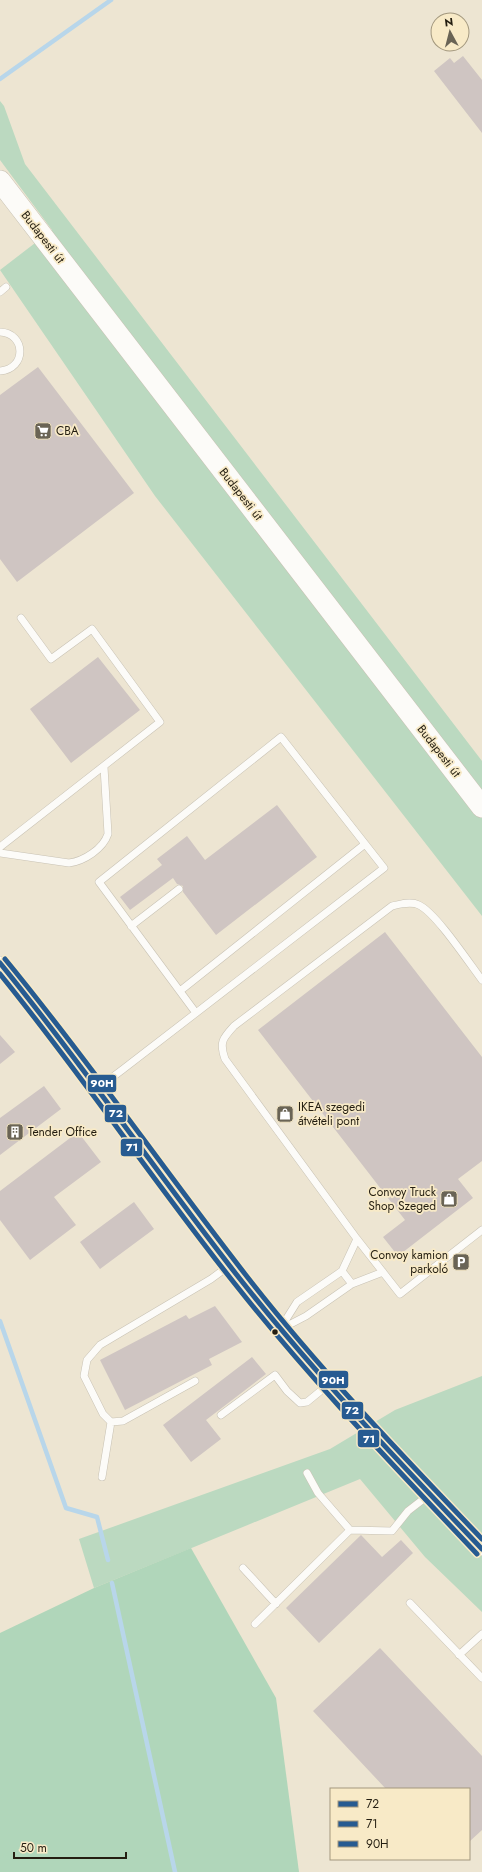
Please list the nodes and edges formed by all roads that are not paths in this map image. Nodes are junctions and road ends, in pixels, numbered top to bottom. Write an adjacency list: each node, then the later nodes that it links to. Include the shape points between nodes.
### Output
1 (0, 181): 6 (main road, Budapesti út)
2 (0, 332): 3 (lane, via 11,334 16,339 20,351 12,368)
3 (0, 371)
4 (21, 618): 5 (lane, via 51,659 92,629 160,722)
5 (104, 767): 8 (lane); 9 (lane, via 108,834 106,840 87,858 69,863)
6 (482, 807)
7 (365, 844): 11 (lane, via 281,737 99,882); 14 (lane); 15 (lane, via 384,868)
8 (0, 847)
9 (0, 853)
10 (179, 889): 11 (lane)
11 (131, 926): 14 (lane)
12 (0, 963): 16 (street, via 50,1023)
13 (482, 980): 18 (lane, via 433,916 419,904 405,903 392,906 234,1026 224,1038 221,1048 225,1059)
14 (180, 991): 15 (lane)
15 (196, 1013): 16 (lane)
16 (98, 1088): 19 (street)
17 (482, 1230): 21 (lane, via 400,1294)
18 (358, 1239): 20 (lane); 21 (lane)
19 (230, 1265): 23 (street); 27 (lane, via 100,1345 87,1360 84,1376 103,1414)
20 (342, 1271): 22 (lane); 23 (lane, via 297,1302)
21 (383, 1272): 22 (lane)
22 (352, 1284): 23 (lane, via 306,1316)
23 (280, 1329): 25 (street)
24 (195, 1381): 27 (lane, via 123,1421)
25 (329, 1384): 26 (lane, via 307,1402 300,1403 275,1375); 30 (street)
26 (221, 1415)
27 (111, 1422): 29 (lane)
28 (306, 1473): 31 (lane, via 318,1493)
29 (102, 1477)
30 (430, 1494): 31 (lane, via 408,1511 392,1531); 32 (street)
31 (350, 1530): 35 (lane)
32 (482, 1549)
33 (243, 1568): 35 (lane)
34 (410, 1603): 38 (lane)
35 (276, 1604): 36 (lane)
36 (255, 1624)
37 (482, 1634): 38 (lane)
38 (459, 1655): 39 (lane)
39 (482, 1678)

